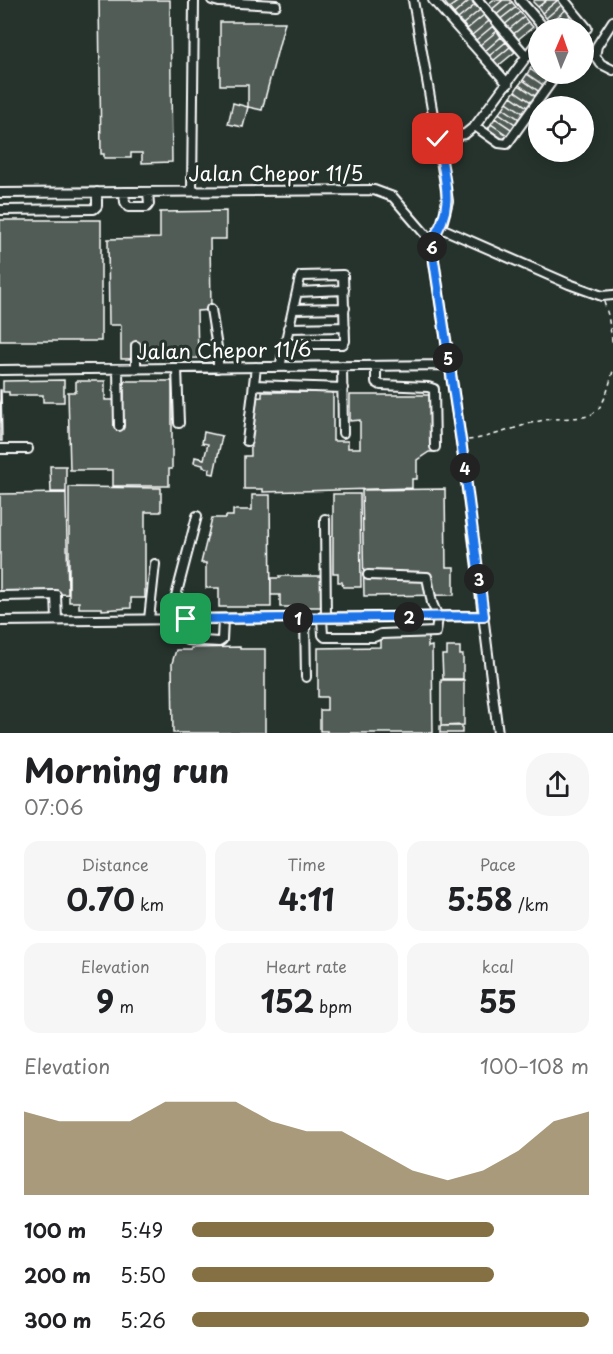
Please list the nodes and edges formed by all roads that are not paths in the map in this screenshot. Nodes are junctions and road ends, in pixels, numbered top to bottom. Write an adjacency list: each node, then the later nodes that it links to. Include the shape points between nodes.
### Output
1 (194, 0): 19 (street)
2 (212, 0): 8 (street)
3 (414, 0): 18 (street)
4 (433, 0): 15 (street)
5 (478, 0): 13 (street)
6 (520, 0): 9 (street)
7 (564, 0): 10 (street)
8 (276, 5)
9 (535, 18)
10 (576, 18)
11 (611, 27): 14 (street, via 597,46 596,56)
12 (528, 54): 13 (street)
13 (526, 57): 15 (street)
14 (613, 70)
15 (508, 84): 17 (street)
16 (550, 84): 17 (street, via 507,144 499,143)
17 (475, 126): 18 (street, via 465,135)
18 (438, 139): 25 (street, via 448,201)
19 (192, 191): 22 (street, Jalan Chepor 11/5); 26 (street, Jalan Chepor 11/5, via 374,189 393,198)
20 (97, 192): 21 (street, Jalan Chepor 11/5); 23 (street, Jalan Chepor 11/5); 24 (street, via 94,209)
21 (124, 192): 22 (street, Jalan Chepor 11/5); 22 (street, via 128,207 147,207)
22 (148, 192)
23 (0, 193)
24 (0, 210)
25 (441, 228): 26 (street); 29 (street, via 569,284 602,296)
26 (431, 241): 37 (street)
27 (344, 290): 28 (street); 28 (street, via 343,275 302,276); 30 (street)
28 (297, 292): 32 (street)
29 (613, 295)
30 (345, 308): 32 (street); 33 (street)
31 (211, 309): 43 (street)
32 (293, 309): 34 (street)
33 (345, 327): 34 (street); 35 (street, via 343,344)
34 (288, 328): 35 (street)
35 (285, 344): 41 (street)
36 (136, 346): 45 (street)
37 (449, 365): 39 (street, Jalan Chepor 11/6); 61 (street)
38 (342, 366): 39 (street, Jalan Chepor 11/6); 41 (street, Jalan Chepor 11/6); 48 (street)
39 (376, 366): 53 (street, via 376,381 381,385 434,389)
40 (256, 367): 41 (street, Jalan Chepor 11/6); 43 (street, Jalan Chepor 11/6); 47 (street)
41 (280, 367)
42 (177, 368): 43 (street, Jalan Chepor 11/6); 45 (street, Jalan Chepor 11/6); 49 (street)
43 (218, 368)
44 (118, 369): 45 (street, Jalan Chepor 11/6); 46 (street, Jalan Chepor 11/6); 50 (street)
45 (136, 369)
46 (0, 370)
47 (254, 385): 48 (street); 52 (street)
48 (343, 388): 51 (street)
49 (179, 423)
50 (119, 426)
51 (343, 432)
52 (247, 441)
53 (435, 447)
54 (0, 449): 55 (street)
55 (28, 449)
56 (197, 516): 66 (street)
57 (325, 519): 64 (street)
58 (156, 564): 65 (street)
59 (368, 575): 62 (street, via 427,577)
60 (0, 596): 69 (street, via 56,595)
61 (484, 616): 62 (street); 72 (street)
62 (438, 617): 64 (street); 64 (street, via 434,633 381,633 374,637 325,637)
63 (305, 618): 64 (street); 68 (street); 71 (street)
64 (324, 618)
65 (150, 619): 66 (street); 69 (street)
66 (170, 619): 67 (street)
67 (186, 619): 68 (street); 68 (street, via 188,640 219,642)
68 (223, 619)
69 (57, 620): 70 (street)
70 (0, 621)
71 (306, 677)
72 (498, 733)

